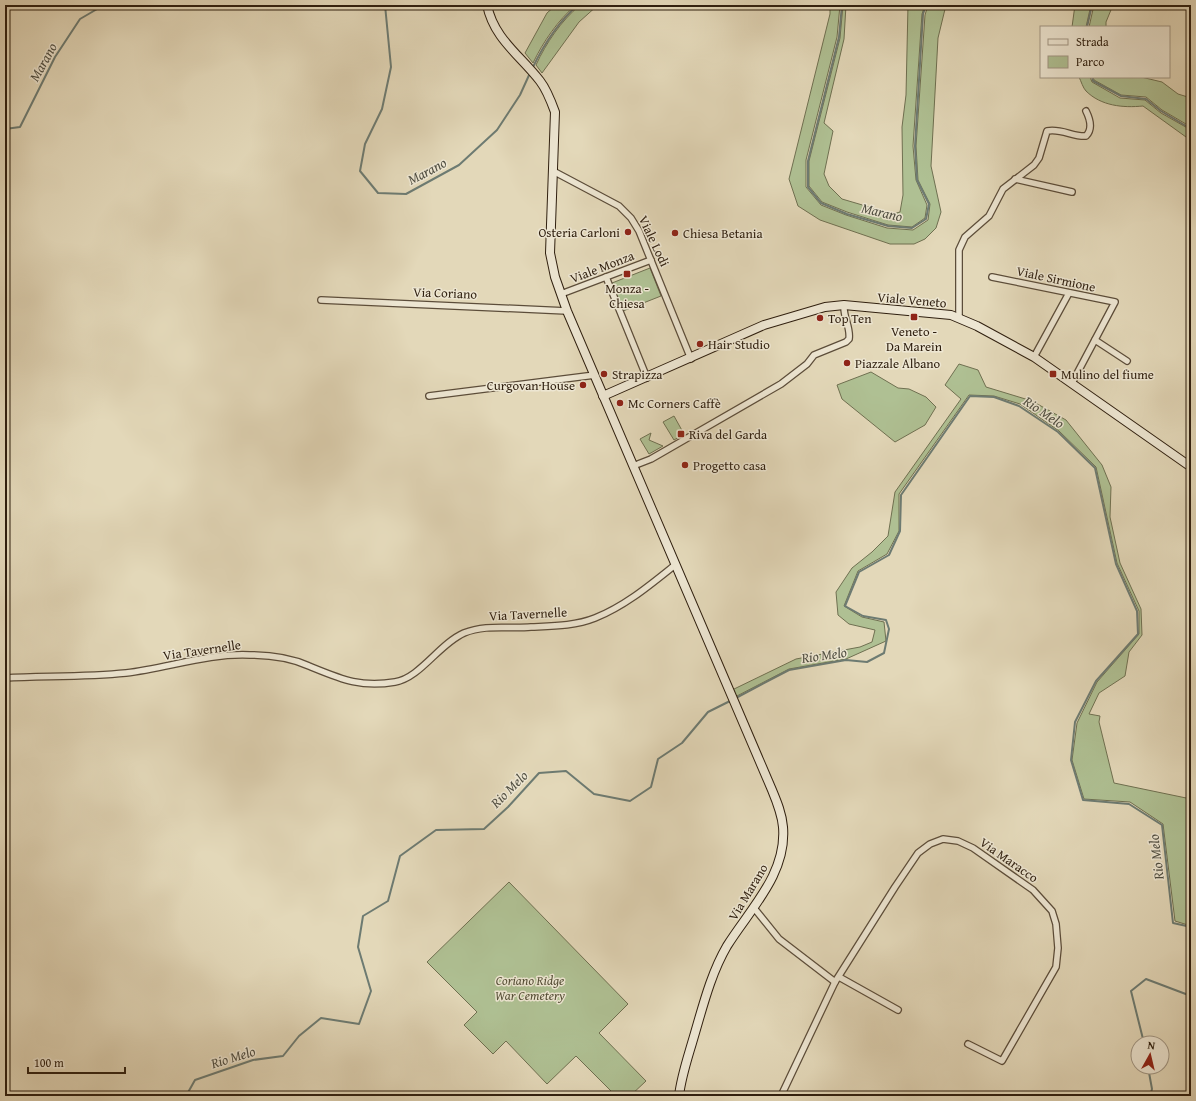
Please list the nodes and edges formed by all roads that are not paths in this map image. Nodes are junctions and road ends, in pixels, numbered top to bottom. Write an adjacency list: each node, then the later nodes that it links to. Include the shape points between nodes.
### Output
1 (487, 5): 3 (main road, Via Marano, via 490,20 498,34 541,81 550,98 555,112)
2 (1086, 111): 4 (street, via 1090,126 1086,136 1047,131 1039,158)
3 (554, 171): 6 (street, Viale Lodi, via 626,210 639,231); 10 (main road, Via Marano, via 550,253)
4 (1015, 179): 5 (street); 14 (street, via 1003,189 989,216 960,244)
5 (1072, 192)
6 (651, 260): 7 (street, Viale Monza); 17 (street, Viale Lodi)
7 (606, 277): 10 (street, Viale Monza); 20 (street)
8 (992, 277): 9 (street, Viale Sirmione)
9 (1069, 293): 15 (street, Viale Sirmione, via 1115,302); 16 (street)
10 (561, 294): 13 (main road, Via Marano)
11 (321, 300): 13 (street, Via Coriano)
12 (844, 306): 14 (main road, Viale Veneto); 17 (main road, Viale Veneto, via 825,306 805,311 764,325); 24 (street, via 843,313 850,339 820,351 781,384 651,459)
13 (568, 310): 19 (main road, Via Marano)
14 (959, 317): 16 (main road, Viale Veneto)
15 (1095, 340): 18 (street); 21 (street)
16 (1034, 356): 21 (main road, Viale Veneto)
17 (691, 358): 20 (main road, Viale Veneto)
18 (1127, 361)
19 (595, 375): 22 (street); 23 (main road, Via Marano)
20 (647, 378): 23 (main road, Viale Veneto)
21 (1072, 383): 25 (main road, Viale Veneto)
22 (429, 396)
23 (603, 396): 24 (main road, Via Marano)
24 (633, 466): 26 (main road, Via Marano)
25 (1191, 467)
26 (675, 565): 27 (street, Via Tavernelle, via 633,599 594,618 564,626 485,627 466,633 450,640 420,669 398,682 365,684 343,680 294,661 249,655 210,657 127,672); 28 (main road, Via Marano, via 780,810 783,841 777,866)
27 (5, 678)
28 (754, 908): 30 (street, via 779,938); 33 (main road, Via Marano, via 727,946 712,978)
29 (839, 977): 30 (street, Via Maracco); 31 (street); 32 (street, Via Maracco, via 918,853 942,839 958,841 973,848 1037,894 1052,912 1058,948 1056,967 1002,1061)
30 (835, 982): 34 (street, Via Maracco)
31 (898, 1010)
32 (968, 1044)
33 (678, 1094)
34 (781, 1096)

